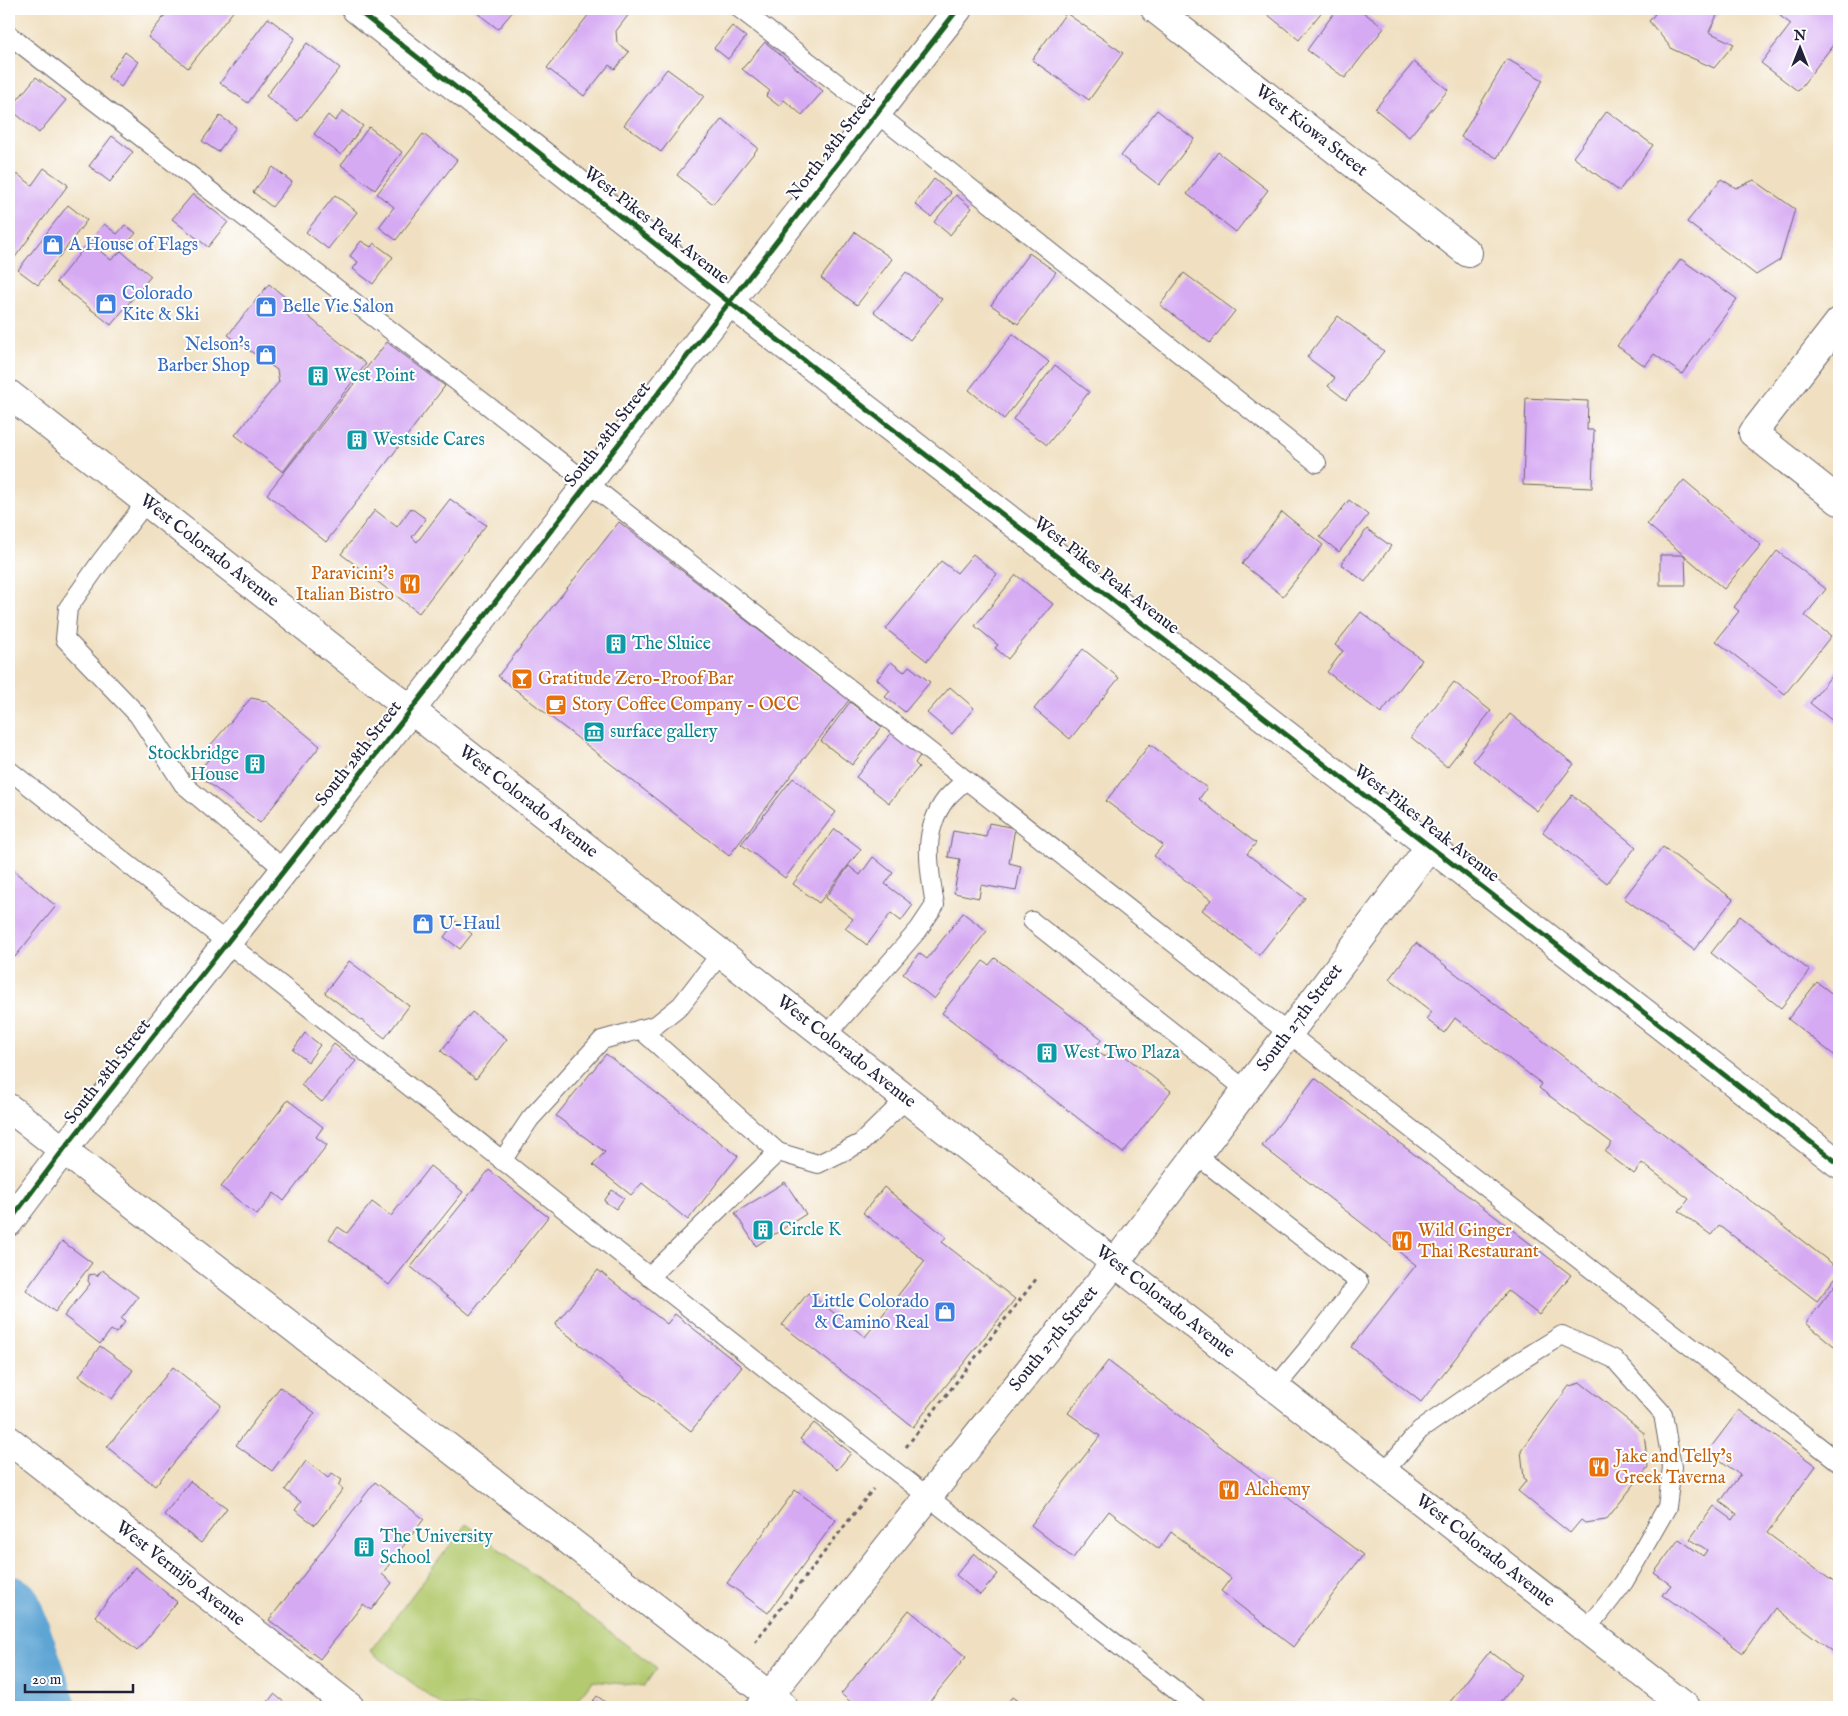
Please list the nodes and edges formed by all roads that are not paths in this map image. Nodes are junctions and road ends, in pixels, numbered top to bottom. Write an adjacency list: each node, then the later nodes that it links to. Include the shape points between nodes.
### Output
1 (356, 9): 8 (street, West Pikes Peak Avenue)
2 (740, 9): 6 (lane)
3 (958, 9): 6 (street, North 28th Street)
4 (1155, 9): 7 (street, West Kiowa Street)
5 (9, 35): 12 (lane)
6 (876, 113): 8 (street, North 28th Street); 11 (lane)
7 (1468, 253)
8 (729, 302): 12 (street, South 28th Street); 18 (street, West Pikes Peak Avenue)
9 (1839, 322): 13 (street, via 1753,433)
10 (9, 394): 14 (street, West Colorado Avenue)
11 (1317, 463)
12 (588, 483): 15 (street, South 28th Street); 17 (lane)
13 (1839, 500)
14 (146, 502): 15 (street, West Colorado Avenue); 19 (lane, via 68,608 65,640 138,715 183,784)
15 (411, 710): 19 (street, South 28th Street); 22 (street, West Colorado Avenue)
16 (9, 770): 21 (lane)
17 (966, 780): 24 (lane); 25 (lane, via 946,800 931,828 928,858 935,904 919,929)
18 (1431, 845): 24 (street, South 27th Street); 33 (street, West Pikes Peak Avenue)
19 (285, 870): 21 (street, South 28th Street)
20 (1032, 921): 26 (lane)
21 (227, 943): 29 (street, South 28th Street); 32 (lane)
22 (721, 954): 23 (lane, via 680,1005 656,1024); 25 (street, West Colorado Avenue)
23 (640, 1029): 30 (lane); 32 (lane, via 602,1040 530,1119)
24 (1288, 1034): 26 (street, South 27th Street); 39 (lane)
25 (826, 1036): 27 (street, West Colorado Avenue)
26 (1246, 1090): 31 (street, South 27th Street)
27 (906, 1098): 30 (lane, via 861,1143 818,1164); 35 (street, West Colorado Avenue)
28 (9, 1108): 29 (street)
29 (64, 1149): 34 (street, South 28th Street); 43 (street)
30 (778, 1152): 36 (lane)
31 (1196, 1155): 35 (street, South 27th Street); 37 (lane, via 1359,1282)
32 (502, 1161): 36 (lane)
33 (1839, 1164)
34 (9, 1222)
35 (1115, 1263): 37 (street, West Colorado Avenue); 41 (street, South 27th Street)
36 (649, 1277): 41 (lane)
37 (1275, 1388): 40 (street, West Colorado Avenue)
38 (9, 1440): 44 (street, West Vermijo Avenue)
39 (1839, 1462)
40 (1384, 1472): 42 (street, West Colorado Avenue); 42 (lane, via 1420,1430 1562,1335 1614,1359 1663,1414 1672,1468 1667,1507 1624,1582)
41 (928, 1497): 43 (street, South 27th Street); 45 (lane)
42 (1587, 1630): 46 (street, West Colorado Avenue)
43 (771, 1703)
44 (350, 1707)
45 (1198, 1707)
46 (1686, 1707)

